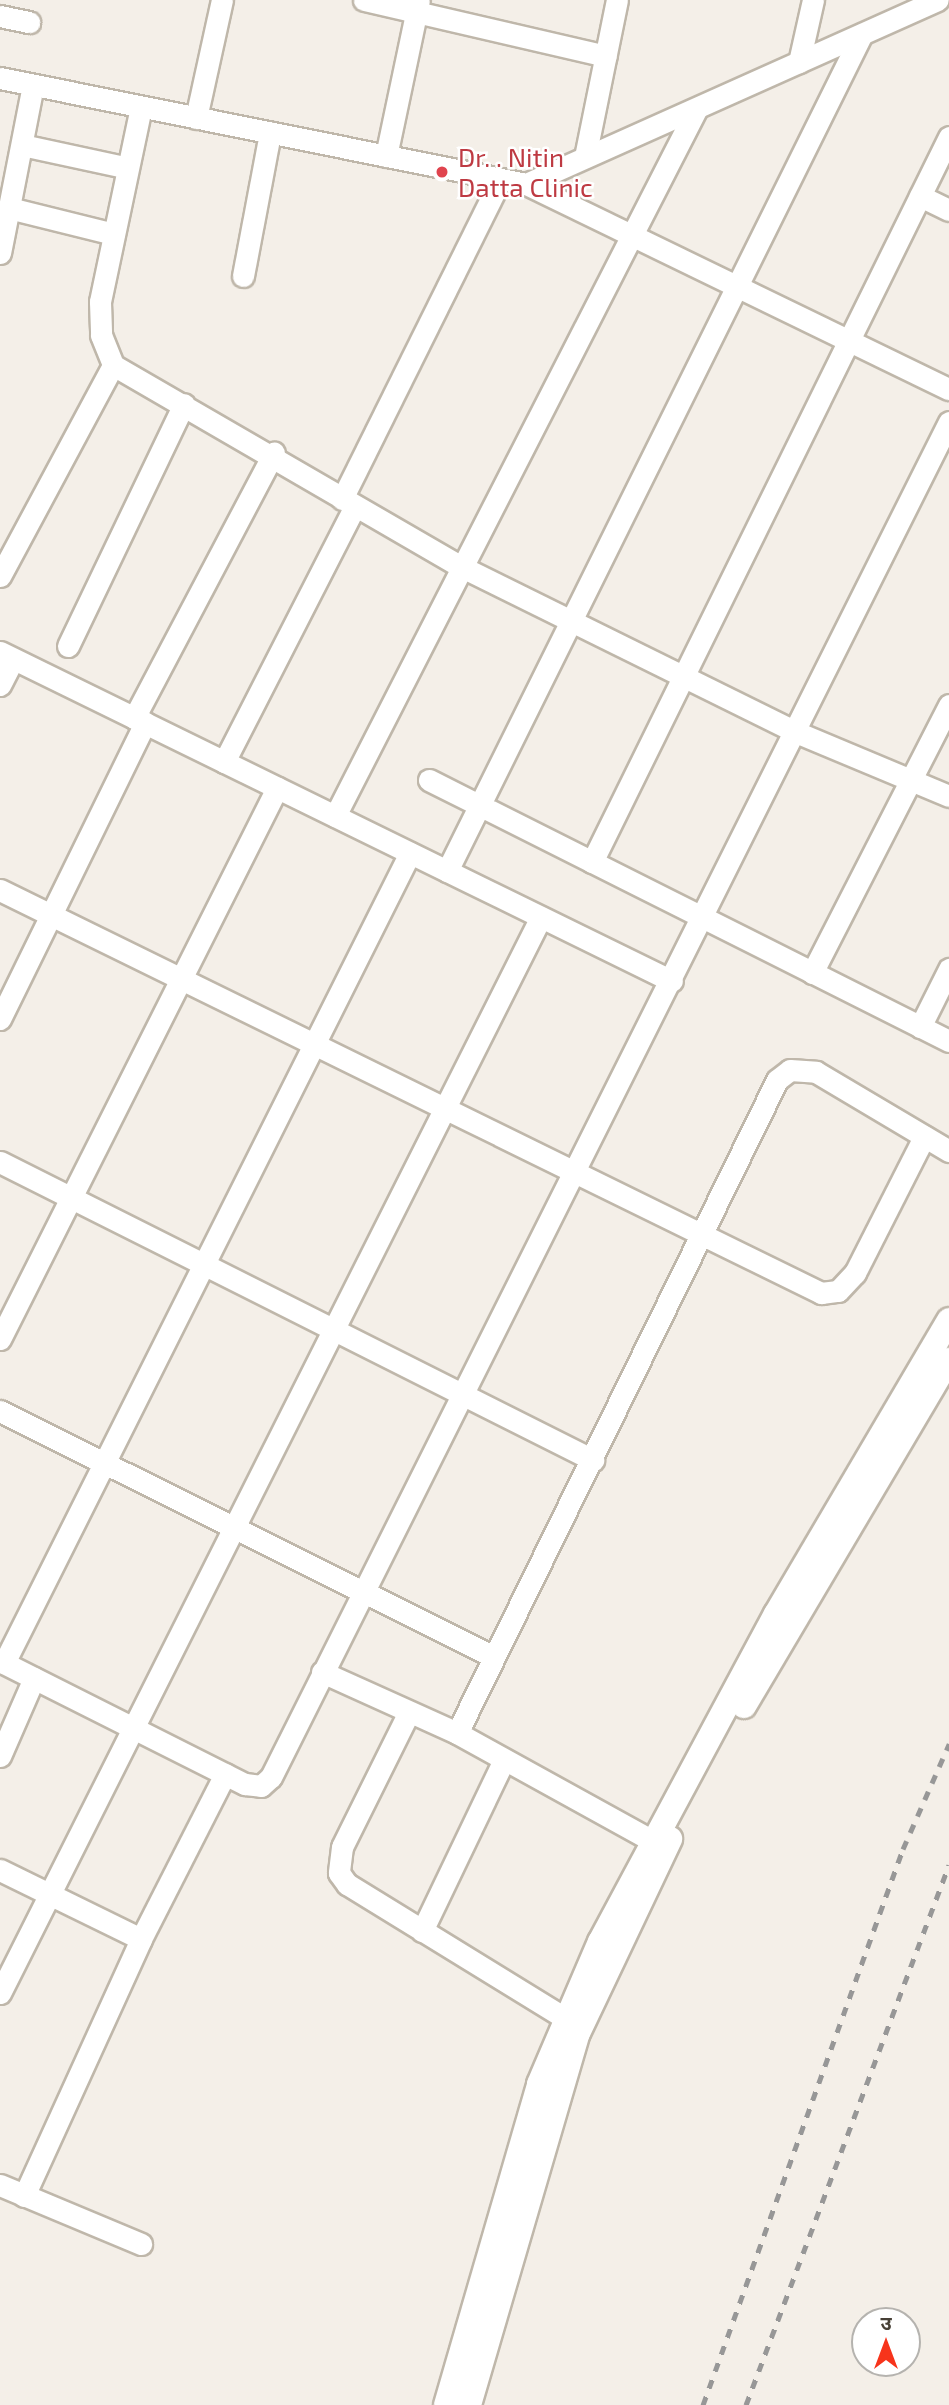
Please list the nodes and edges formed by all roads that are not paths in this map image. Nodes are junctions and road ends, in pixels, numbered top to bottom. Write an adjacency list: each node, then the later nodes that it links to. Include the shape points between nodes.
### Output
1 (222, 0): 16 (street)
2 (364, 0): 6 (street)
3 (617, 0): 10 (street)
4 (813, 0): 11 (street)
5 (938, 0): 9 (street)
6 (417, 8): 10 (street); 20 (street)
7 (0, 16): 8 (street)
8 (29, 22)
9 (862, 34): 11 (street); 32 (street)
10 (606, 56): 21 (street)
11 (799, 62): 15 (street)
12 (0, 78): 13 (street)
13 (33, 85): 14 (street); 19 (street)
14 (141, 107): 16 (street); 22 (street)
15 (697, 108): 21 (street); 29 (street)
16 (196, 118): 17 (street)
17 (270, 132): 20 (street); 31 (street)
18 (949, 137): 25 (street)
19 (22, 145): 22 (street); 26 (street)
20 (386, 156): 23 (street)
21 (585, 157): 24 (street)
22 (128, 168): 28 (street)
23 (501, 179): 24 (street); 39 (street)
24 (526, 184): 29 (street)
25 (920, 196): 27 (street); 33 (street)
26 (9, 208): 28 (street); 30 (street)
27 (949, 210)
28 (114, 234): 34 (street, via 99,317)
29 (632, 235): 32 (street); 40 (street)
30 (0, 253)
31 (243, 276)
32 (740, 287): 33 (street); 42 (street)
33 (849, 340): 35 (street); 45 (street)
34 (113, 365): 36 (street); 41 (street)
35 (949, 389)
36 (184, 404): 38 (street); 43 (street)
37 (949, 422): 49 (street)
38 (274, 453): 39 (street); 48 (street)
39 (348, 504): 40 (street); 50 (street)
40 (462, 568): 42 (street); 56 (street)
41 (0, 576)
42 (572, 621): 45 (street); 55 (street)
43 (68, 646)
44 (6, 655): 46 (street); 48 (street)
45 (684, 677): 49 (street); 58 (street)
46 (0, 685)
47 (949, 705): 51 (street)
48 (140, 721): 50 (street); 61 (street)
49 (796, 732): 51 (street); 63 (street)
50 (224, 762): 53 (street)
51 (914, 778): 54 (street); 65 (street)
52 (429, 780): 55 (street)
53 (277, 788): 56 (street); 66 (street)
54 (949, 796)
55 (480, 806): 58 (street); 59 (street)
56 (335, 816): 57 (street)
57 (410, 853): 59 (street); 71 (street)
58 (592, 862): 63 (street)
59 (447, 871): 62 (street)
60 (0, 890): 61 (street)
61 (54, 916): 66 (street); 68 (street)
62 (541, 917): 67 (street); 72 (street)
63 (704, 918): 65 (street); 67 (street)
64 (949, 969): 69 (street)
65 (812, 973): 69 (street)
66 (179, 978): 71 (street); 77 (street)
67 (672, 981): 76 (street)
68 (0, 1019)
69 (920, 1027): 70 (street)
70 (949, 1041)
71 (311, 1042): 72 (street); 79 (street)
72 (443, 1104): 76 (street); 81 (street)
73 (924, 1137): 74 (street); 78 (street, via 855,1273 838,1291 821,1293); 78 (street, via 816,1072 790,1070 777,1080)
74 (949, 1151)
75 (0, 1162): 77 (street)
76 (573, 1175): 78 (street); 84 (street)
77 (71, 1198): 79 (street); 82 (street)
78 (700, 1236): 86 (street)
79 (203, 1265): 81 (street); 87 (street)
80 (949, 1320): 100 (street)
81 (333, 1329): 84 (street); 88 (street)
82 (0, 1339)
83 (949, 1360): 111 (street, via 700,1784 601,1982 561,2083)
84 (463, 1394): 86 (street); 89 (street)
85 (0, 1411): 87 (street)
86 (593, 1460): 90 (street)
87 (104, 1463): 88 (street); 91 (street)
88 (233, 1527): 89 (street); 95 (street)
89 (364, 1592): 90 (street); 92 (street)
90 (494, 1657): 96 (street)
91 (2, 1662): 93 (street)
92 (322, 1672): 94 (street); 99 (street, via 271,1777 261,1786)
93 (34, 1678): 95 (street); 97 (street)
94 (407, 1716): 96 (street); 103 (street, via 338,1860 347,1884)
95 (133, 1728): 99 (street); 102 (street)
96 (457, 1732): 98 (street)
97 (0, 1756)
98 (504, 1760): 100 (street); 103 (street)
99 (225, 1774): 104 (street)
100 (651, 1840): 106 (street)
101 (0, 1870): 102 (street)
102 (49, 1894): 104 (street); 105 (street)
103 (422, 1931): 106 (street)
104 (141, 1939): 108 (street)
105 (0, 1993)
106 (565, 2018): 110 (street, via 529,2115)
107 (0, 2185): 108 (street)
108 (24, 2196): 109 (street)
109 (141, 2244)
110 (446, 2405)
111 (469, 2405)

